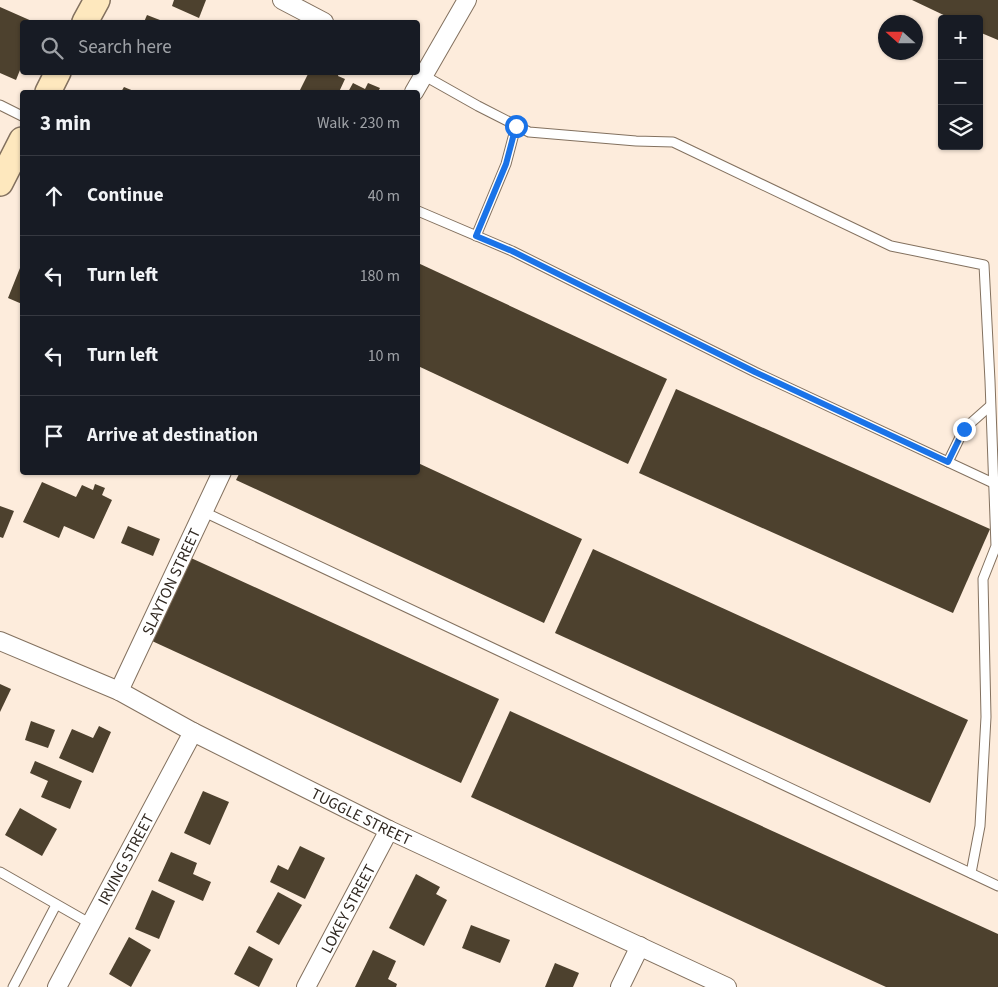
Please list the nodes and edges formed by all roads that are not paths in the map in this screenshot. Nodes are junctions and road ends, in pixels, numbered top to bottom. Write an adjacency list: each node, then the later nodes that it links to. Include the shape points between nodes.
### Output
1 (282, 0): 3 (street)
2 (467, 0): 4 (street)
3 (320, 20)
4 (420, 74): 11 (lane)
5 (56, 75): 7 (main road)
6 (420, 75): 8 (street)
7 (49, 90)
8 (415, 90)
9 (0, 105): 10 (lane)
10 (20, 115)
11 (516, 126): 15 (lane, via 506,164); 16 (lane, via 529,132 673,142 891,246 984,264)
12 (20, 143): 13 (main road)
13 (3, 171)
14 (420, 212): 15 (lane)
15 (476, 236): 18 (lane)
16 (994, 381): 17 (lane)
17 (990, 406): 18 (lane, via 964,429); 20 (lane)
18 (948, 462): 20 (lane)
19 (221, 475): 21 (street, SLAYTON STREET)
20 (993, 483): 27 (lane, via 996,546 983,579 986,716 980,826)
21 (204, 512): 23 (street, SLAYTON STREET); 27 (lane)
22 (0, 641): 23 (street, TUGGLE STREET)
23 (119, 691): 24 (street, TUGGLE STREET)
24 (193, 732): 25 (street, TUGGLE STREET); 30 (street, IRVING STREET)
25 (388, 830): 31 (street, TUGGLE STREET); 34 (street, LOKEY STREET)
26 (0, 872): 29 (lane)
27 (971, 873): 28 (lane)
28 (998, 886)
29 (56, 905): 30 (lane); 32 (lane)
30 (91, 924): 33 (street, IRVING STREET)
31 (640, 946): 35 (street); 36 (street, TUGGLE STREET)
32 (13, 987)
33 (57, 987)
34 (306, 987)
35 (620, 987)
36 (728, 987)

